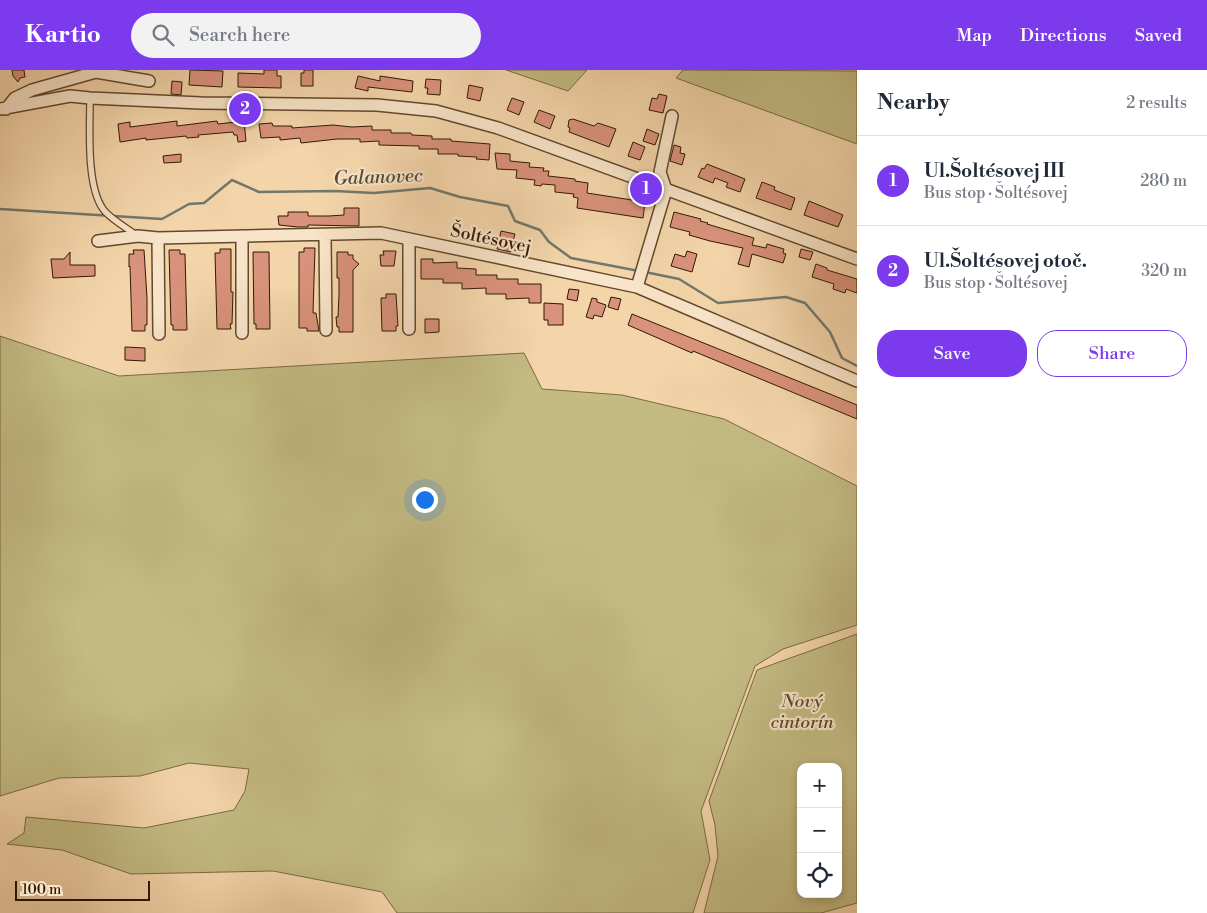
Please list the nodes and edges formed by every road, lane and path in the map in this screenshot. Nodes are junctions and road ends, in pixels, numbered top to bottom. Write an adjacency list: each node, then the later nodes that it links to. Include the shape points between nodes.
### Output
1 (149, 80): 3 (street, via 96,72 32,90)
2 (90, 98): 3 (street, via 70,96); 5 (street, via 377,105 436,112 498,128); 7 (lane, via 95,193 104,210)
3 (3, 109)
4 (672, 116): 5 (street, via 660,172)
5 (666, 190): 12 (street); 13 (street)
6 (325, 235): 8 (street, Šoltésovej); 10 (street, Šoltésovej, via 381,233); 15 (street)
7 (138, 236): 9 (street, Šoltésovej); 11 (street, Šoltésovej)
8 (242, 236): 9 (street, Šoltésovej); 16 (street)
9 (158, 238): 17 (street)
10 (409, 239): 13 (street, Šoltésovej); 14 (street)
11 (98, 241)
12 (857, 259)
13 (637, 287): 18 (street, Šoltésovej)
14 (409, 328)
15 (326, 330)
16 (242, 333)
17 (159, 334)
18 (857, 381)

